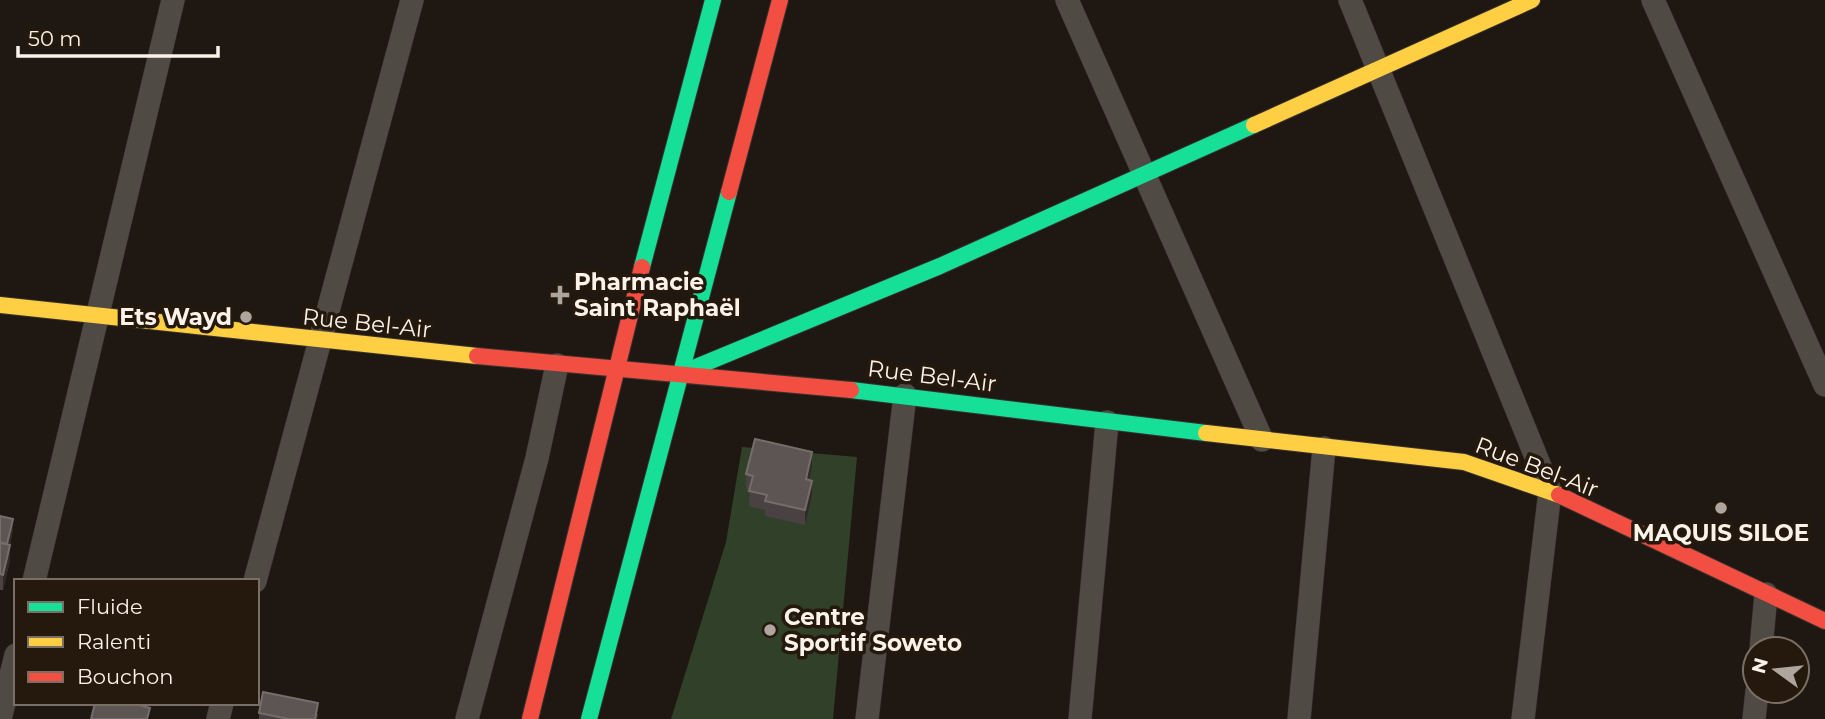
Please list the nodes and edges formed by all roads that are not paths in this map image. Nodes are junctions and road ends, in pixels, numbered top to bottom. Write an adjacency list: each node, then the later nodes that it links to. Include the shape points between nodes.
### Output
1 (173, 0): 12 (street)
2 (412, 0): 13 (street)
3 (713, 0): 15 (main road)
4 (780, 0): 16 (main road)
5 (1067, 0): 10 (street)
6 (1350, 0): 9 (street)
7 (1532, 0): 9 (main road)
8 (1653, 0): 17 (street)
9 (1378, 68): 10 (main road); 22 (street)
10 (1143, 172): 16 (main road, via 940,266); 20 (street)
11 (0, 305): 12 (main road, Rue Bel-Air)
12 (99, 315): 13 (main road, Rue Bel-Air); 23 (street)
13 (318, 341): 14 (main road, Rue Bel-Air); 24 (street)
14 (557, 365): 15 (main road, Rue Bel-Air); 30 (street, via 537,458)
15 (615, 368): 16 (main road, Rue Bel-Air); 31 (main road)
16 (684, 372): 18 (main road, Rue Bel-Air); 32 (main road)
17 (1825, 385)
18 (905, 395): 19 (main road, Rue Bel-Air); 33 (street)
19 (1107, 422): 20 (main road, Rue Bel-Air); 34 (street)
20 (1262, 440): 21 (main road, Rue Bel-Air)
21 (1324, 448): 22 (main road, Rue Bel-Air, via 1464,462); 35 (street)
22 (1550, 491): 25 (main road, Rue Bel-Air); 36 (street)
23 (34, 579)
24 (256, 579)
25 (1766, 594): 26 (main road, Rue Bel-Air); 27 (street)
26 (1825, 621)
27 (1762, 635)
28 (14, 664): 29 (street)
29 (0, 719)
30 (467, 719)
31 (530, 719)
32 (589, 719)
33 (867, 719)
34 (1080, 719)
35 (1300, 719)
36 (1524, 719)

